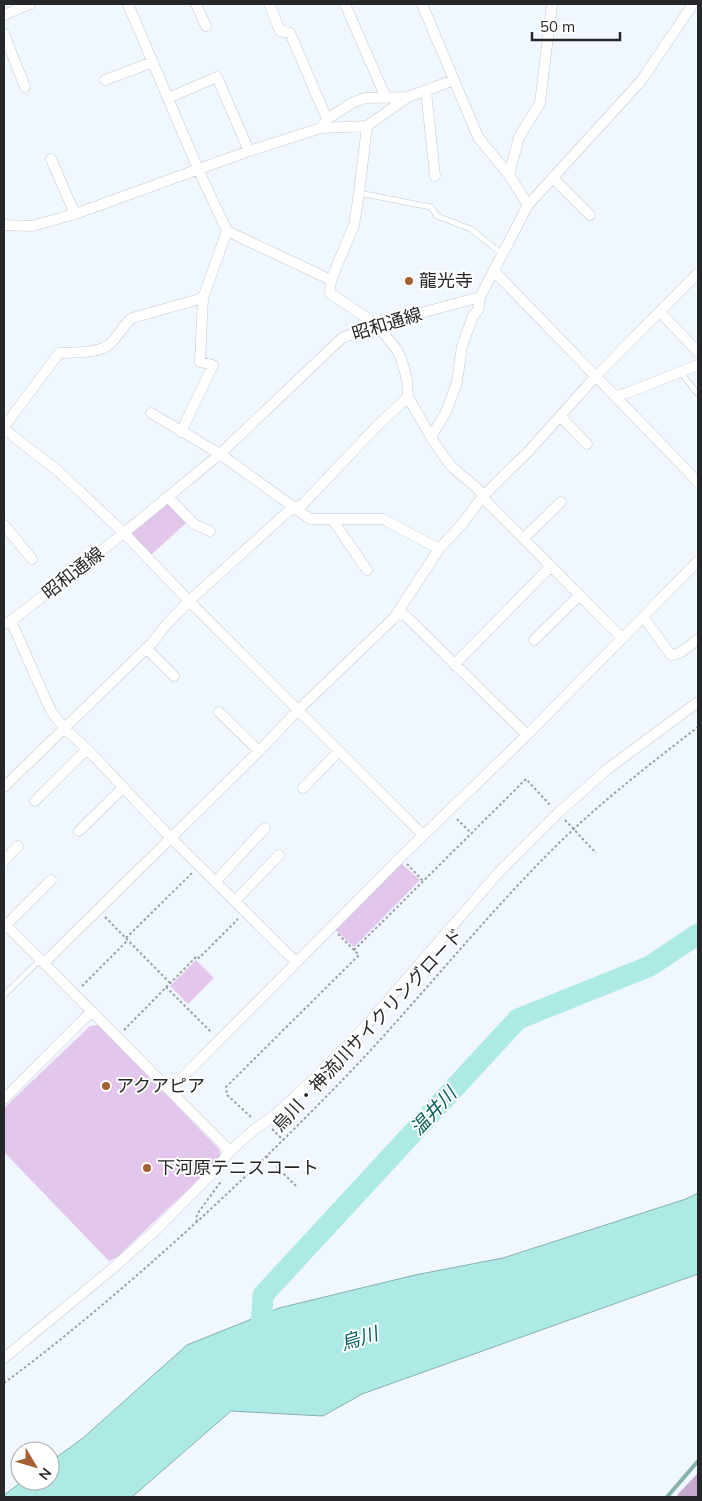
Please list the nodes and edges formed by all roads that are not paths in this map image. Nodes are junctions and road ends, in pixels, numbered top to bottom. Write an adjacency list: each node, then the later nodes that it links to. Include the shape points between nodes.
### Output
1 (30, 4): 9 (street)
2 (128, 4): 12 (street)
3 (196, 4): 10 (street)
4 (269, 4): 20 (street, via 280,31 290,33)
5 (345, 4): 18 (street)
6 (422, 4): 14 (street)
7 (552, 4): 25 (street, via 540,103 519,137)
8 (694, 4): 27 (street, via 641,81)
9 (4, 15)
10 (206, 26)
11 (4, 34): 15 (street)
12 (153, 62): 13 (street); 17 (street)
13 (105, 80)
14 (454, 80): 16 (street); 25 (street, via 478,137)
15 (25, 87)
16 (426, 91): 19 (street); 26 (street)
17 (168, 98): 22 (street, via 218,77); 24 (street)
18 (386, 98): 19 (street); 20 (street, via 365,98 352,103)
19 (408, 98): 21 (street)
20 (324, 124): 21 (street); 22 (street)
21 (367, 126): 28 (street)
22 (249, 151): 24 (street)
23 (51, 159): 30 (street)
24 (198, 169): 30 (street); 33 (street)
25 (508, 175): 29 (street)
26 (435, 176)
27 (553, 178): 29 (street); 31 (street)
28 (359, 193): 34 (lane, via 431,206 437,216 471,229); 37 (street, via 354,225)
29 (528, 206): 34 (street)
30 (75, 214): 32 (street, via 32,226)
31 (590, 215)
32 (4, 225)
33 (227, 231): 37 (street); 39 (street)
34 (502, 254): 35 (street)
35 (494, 270): 38 (street); 45 (street)
36 (698, 273): 40 (street)
37 (332, 280): 41 (street, via 330,293)
38 (480, 297): 41 (street, 昭和通線); 53 (street, via 478,310 462,346 457,382 446,412)
39 (204, 298): 51 (street, via 132,318 111,344 101,350 59,353); 52 (street, via 200,362 213,365)
40 (660, 312): 42 (street); 45 (street)
41 (377, 325): 48 (street, via 402,361); 55 (street, 昭和通線, via 342,338)
42 (698, 352)
43 (698, 365): 44 (street)
44 (681, 373): 46 (lane); 47 (street)
45 (596, 376): 47 (street); 50 (street)
46 (698, 394)
47 (615, 396): 56 (street)
48 (408, 397): 53 (street); 60 (street, via 301,506)
49 (151, 413): 52 (street)
50 (560, 416): 54 (street); 57 (street)
51 (4, 428): 64 (street, via 58,471)
52 (181, 432): 55 (street)
53 (431, 437): 57 (street, via 452,467)
54 (586, 444)
55 (220, 454): 58 (street, 昭和通線); 60 (street)
56 (698, 482)
57 (483, 496): 65 (street); 66 (street)
58 (168, 497): 63 (street, via 194,524); 64 (street, 昭和通線)
59 (561, 502): 65 (street)
60 (293, 507): 61 (street, via 310,519); 72 (street)
61 (332, 519): 66 (street, via 383,520); 70 (street)
62 (4, 525): 67 (street)
63 (210, 531)
64 (124, 533): 72 (street); 75 (street, 昭和通線)
65 (524, 538): 69 (street)
66 (439, 549): 73 (street)
67 (32, 559)
68 (698, 561): 74 (street)
69 (550, 566): 71 (street); 80 (street)
70 (367, 570)
71 (580, 595): 76 (street); 78 (street)
72 (189, 601): 79 (street); 83 (street)
73 (398, 611): 80 (street); 83 (street)
74 (642, 618): 76 (street); 77 (street, via 671,655 675,656)
75 (8, 622): 85 (street, via 51,711)
76 (622, 638): 86 (street)
77 (698, 639)
78 (534, 640)
79 (146, 648): 81 (street); 85 (street)
80 (454, 665): 86 (street)
81 (174, 676)
82 (698, 702): 111 (street, via 610,767 558,813 500,872 359,1034 316,1078)
83 (298, 710): 88 (street); 89 (street)
84 (220, 712): 88 (street)
85 (64, 728): 87 (street); 90 (street)
86 (526, 735): 96 (street)
87 (86, 749): 91 (street); 93 (street)
88 (259, 751): 97 (street)
89 (339, 751): 92 (street); 96 (street)
90 (4, 787)
91 (123, 788): 95 (street); 97 (street)
92 (302, 788)
93 (35, 801)
94 (265, 828): 102 (street)
95 (79, 831)
96 (423, 835): 106 (street)
97 (171, 838): 102 (street); 105 (street)
98 (18, 846): 100 (street)
99 (279, 855): 103 (street)
100 (4, 861)
101 (51, 880): 104 (street)
102 (215, 882): 103 (street)
103 (234, 901): 106 (street)
104 (5, 924): 105 (street)
105 (42, 961): 107 (lane); 108 (street)
106 (296, 962): 109 (street)
107 (4, 995)
108 (92, 1011): 109 (street); 110 (street)
109 (170, 1090): 111 (street)
110 (5, 1097)
111 (230, 1151): 112 (street, via 156,1230)
112 (4, 1358)

